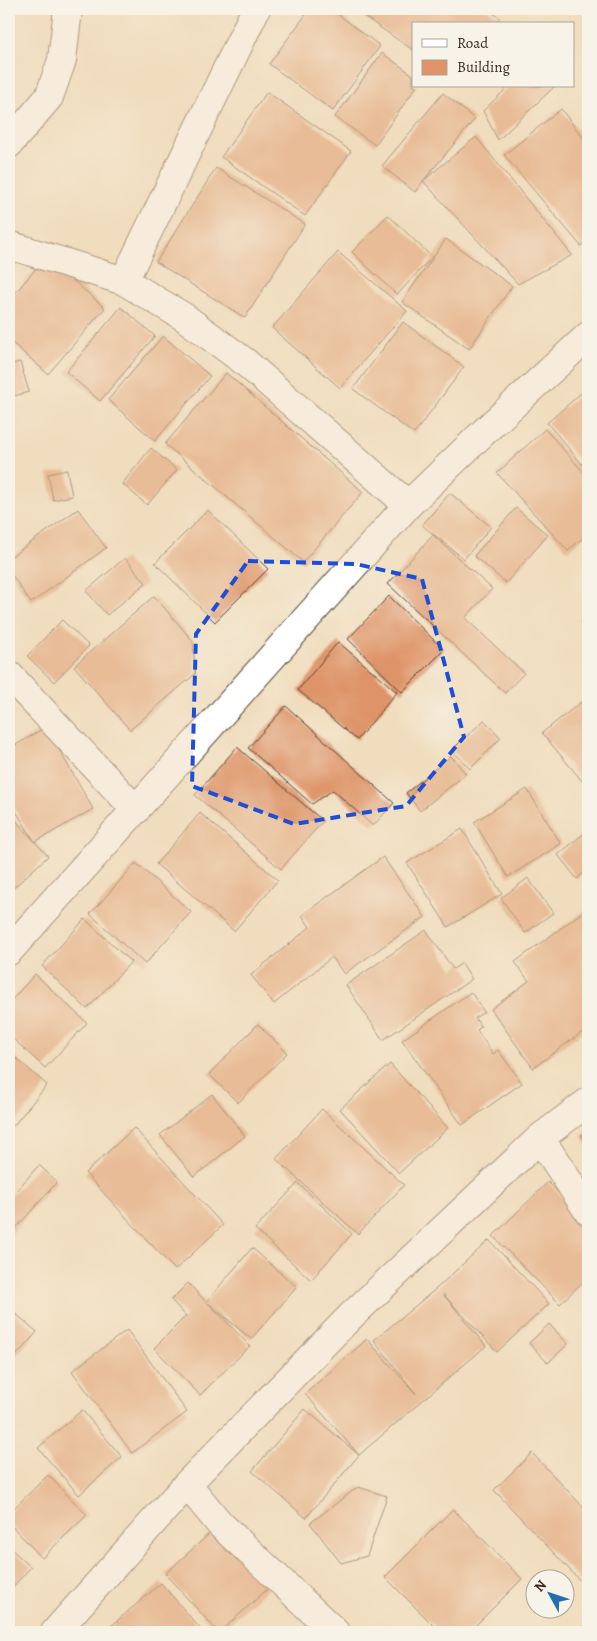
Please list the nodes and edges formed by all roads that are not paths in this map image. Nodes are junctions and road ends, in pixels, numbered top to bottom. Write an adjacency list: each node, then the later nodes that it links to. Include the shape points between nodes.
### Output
1 (68, 9): 3 (street, via 62,60 50,97)
2 (256, 9): 5 (street)
3 (9, 144)
4 (9, 245): 5 (street)
5 (124, 281): 7 (street, via 184,317 245,362)
6 (584, 349): 7 (street)
7 (408, 506): 9 (street)
8 (9, 675): 9 (street)
9 (136, 810): 10 (street)
10 (9, 951)
11 (588, 1102): 12 (street)
12 (540, 1138): 13 (street); 14 (street, via 350,1317)
13 (588, 1211)
14 (187, 1484): 15 (street); 16 (street, via 220,1524)
15 (55, 1632)
16 (335, 1632)

